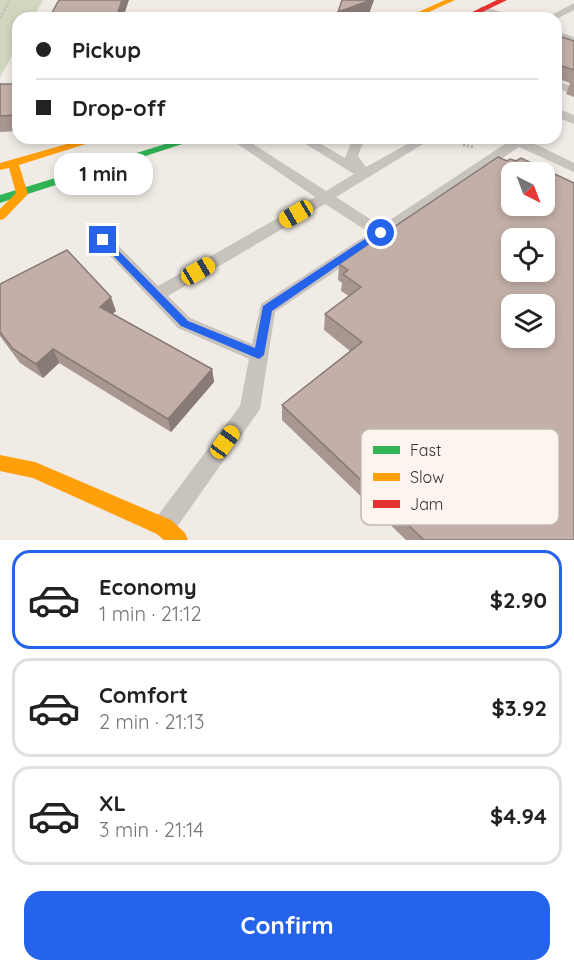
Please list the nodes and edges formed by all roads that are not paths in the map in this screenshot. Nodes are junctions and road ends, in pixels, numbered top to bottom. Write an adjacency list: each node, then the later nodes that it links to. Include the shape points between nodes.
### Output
1 (451, 0): 6 (main road)
2 (503, 0): 5 (main road)
3 (554, 0): 4 (lane)
4 (574, 6)
5 (483, 9): 7 (main road); 8 (lane)
6 (423, 12)
7 (477, 12)
8 (492, 12)
9 (80, 144): 17 (main road)
10 (177, 144): 20 (main road)
11 (244, 144): 21 (lane)
12 (312, 144): 19 (lane)
13 (356, 144): 19 (lane, via 351,156)
14 (416, 144): 19 (lane)
15 (508, 144): 24 (lane)
16 (523, 144): 18 (lane)
17 (7, 166): 20 (main road)
18 (574, 168)
19 (364, 174): 21 (lane)
20 (22, 194): 22 (main road); 23 (main road)
21 (326, 197): 24 (lane); 26 (lane)
22 (0, 199)
23 (0, 216)
24 (381, 233): 27 (lane, via 267,309)
25 (103, 240): 26 (lane)
26 (157, 295): 27 (lane, via 184,323)
27 (259, 355): 29 (lane, via 250,409)
28 (0, 463): 29 (main road, via 35,470)
29 (164, 527): 30 (main road)
30 (178, 540)

